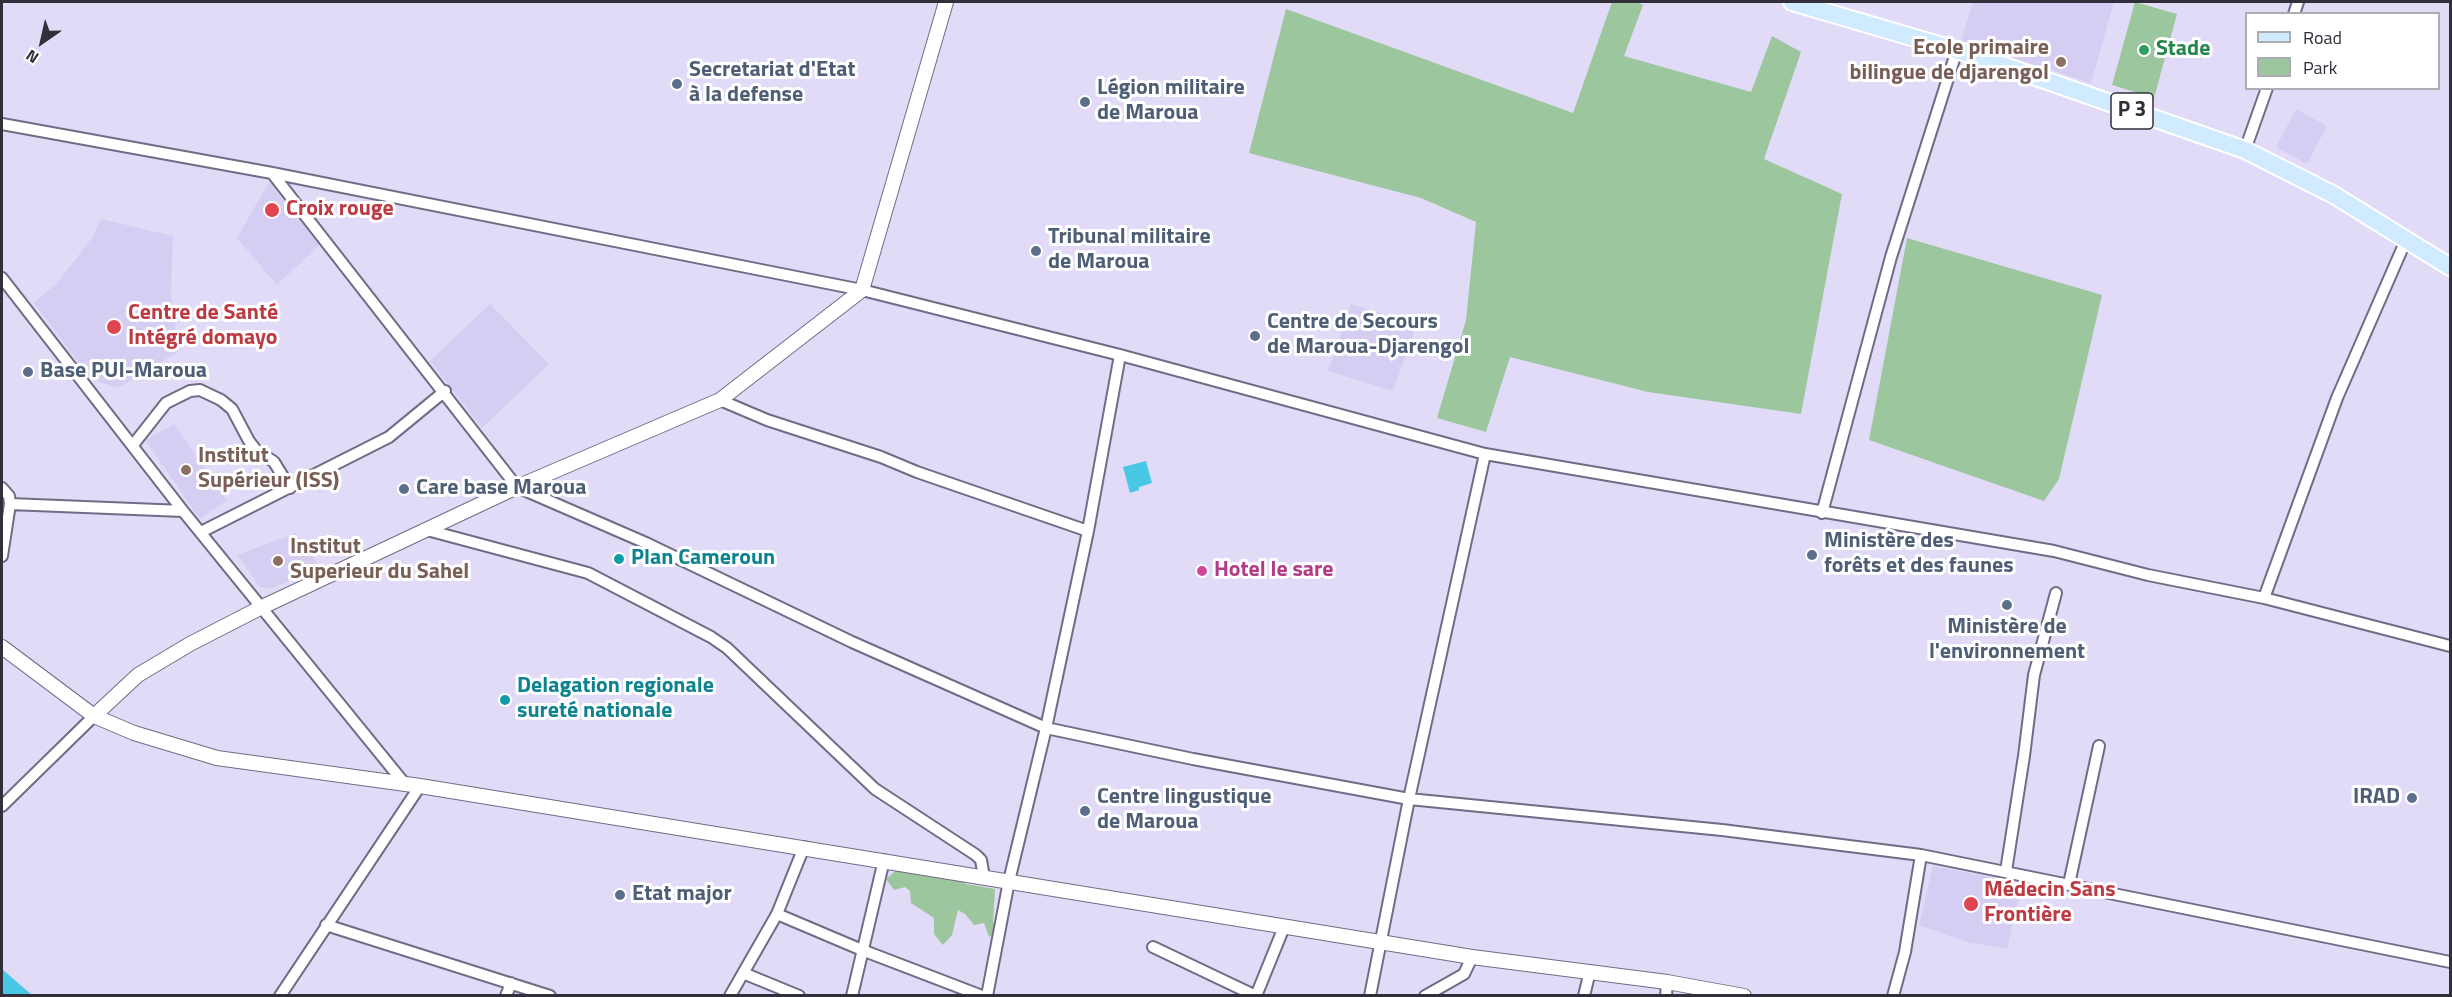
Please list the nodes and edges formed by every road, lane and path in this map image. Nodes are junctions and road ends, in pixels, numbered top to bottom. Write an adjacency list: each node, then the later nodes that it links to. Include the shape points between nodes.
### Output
1 (946, 2): 11 (street)
2 (1792, 2): 3 (main road, P 3)
3 (1957, 50): 6 (main road, P 3); 22 (street, via 1891,257)
4 (2266, 90): 6 (street)
5 (2, 123): 7 (street)
6 (2245, 150): 8 (main road, P 3, via 2334,195)
7 (272, 173): 11 (street); 13 (street)
8 (2406, 240): 9 (main road, P 3); 28 (street, via 2337,398)
9 (2451, 267)
10 (2, 278): 15 (street)
11 (862, 290): 12 (street); 14 (street)
12 (1120, 355): 16 (street); 24 (street)
13 (445, 392): 17 (street); 19 (street, via 389,437)
14 (720, 400): 17 (street); 24 (street, via 767,420)
15 (133, 445): 19 (street, via 166,403 200,390 232,409 249,441 274,462); 21 (street)
16 (1485, 454): 22 (street); 37 (street)
17 (517, 486): 23 (street); 33 (street)
18 (2, 488): 20 (street)
19 (290, 489): 25 (street)
20 (10, 504): 21 (street); 26 (street)
21 (183, 512): 25 (street)
22 (1822, 513): 28 (street, via 2054,551)
23 (427, 530): 29 (street); 43 (street, via 588,573 711,637 728,648 875,789 976,855)
24 (1088, 531): 33 (street)
25 (201, 532): 29 (street)
26 (2, 556)
27 (2056, 593): 42 (street, via 2034,675)
28 (2264, 598): 30 (street)
29 (260, 608): 32 (street, via 138,675); 35 (street)
30 (2451, 646)
31 (2, 647): 32 (street)
32 (94, 716): 35 (street, via 134,733 217,758); 38 (street)
33 (1046, 728): 37 (street); 44 (street)
34 (2099, 746): 45 (street)
35 (404, 783): 36 (street)
36 (420, 786): 39 (street); 47 (street)
37 (1409, 798): 40 (street); 49 (street)
38 (2, 806)
39 (804, 847): 41 (street); 46 (street)
40 (1921, 855): 42 (street); 71 (street, via 1905,952)
41 (884, 860): 43 (street); 51 (street)
42 (2006, 871): 45 (street)
43 (984, 877): 44 (street)
44 (1009, 881): 48 (street); 65 (street)
45 (2069, 884): 53 (street)
46 (777, 914): 51 (street); 55 (street)
47 (326, 925): 56 (street); 58 (street)
48 (1284, 927): 49 (street); 66 (street)
49 (1382, 942): 52 (street); 67 (street)
50 (1153, 946): 66 (street)
51 (862, 950): 63 (street); 64 (street)
52 (1472, 957): 54 (street); 68 (street, via 1464,974)
53 (2451, 962)
54 (1590, 971): 57 (street); 69 (street)
55 (743, 973): 61 (street); 62 (street)
56 (511, 983): 59 (street); 60 (street)
57 (1667, 989): 70 (street)
58 (280, 996)
59 (506, 996)
60 (550, 996)
61 (730, 996)
62 (799, 996)
63 (852, 996)
64 (982, 996)
65 (987, 996)
66 (1256, 996)
67 (1370, 996)
68 (1425, 996)
69 (1584, 996)
70 (1744, 996)
71 (1893, 996)

